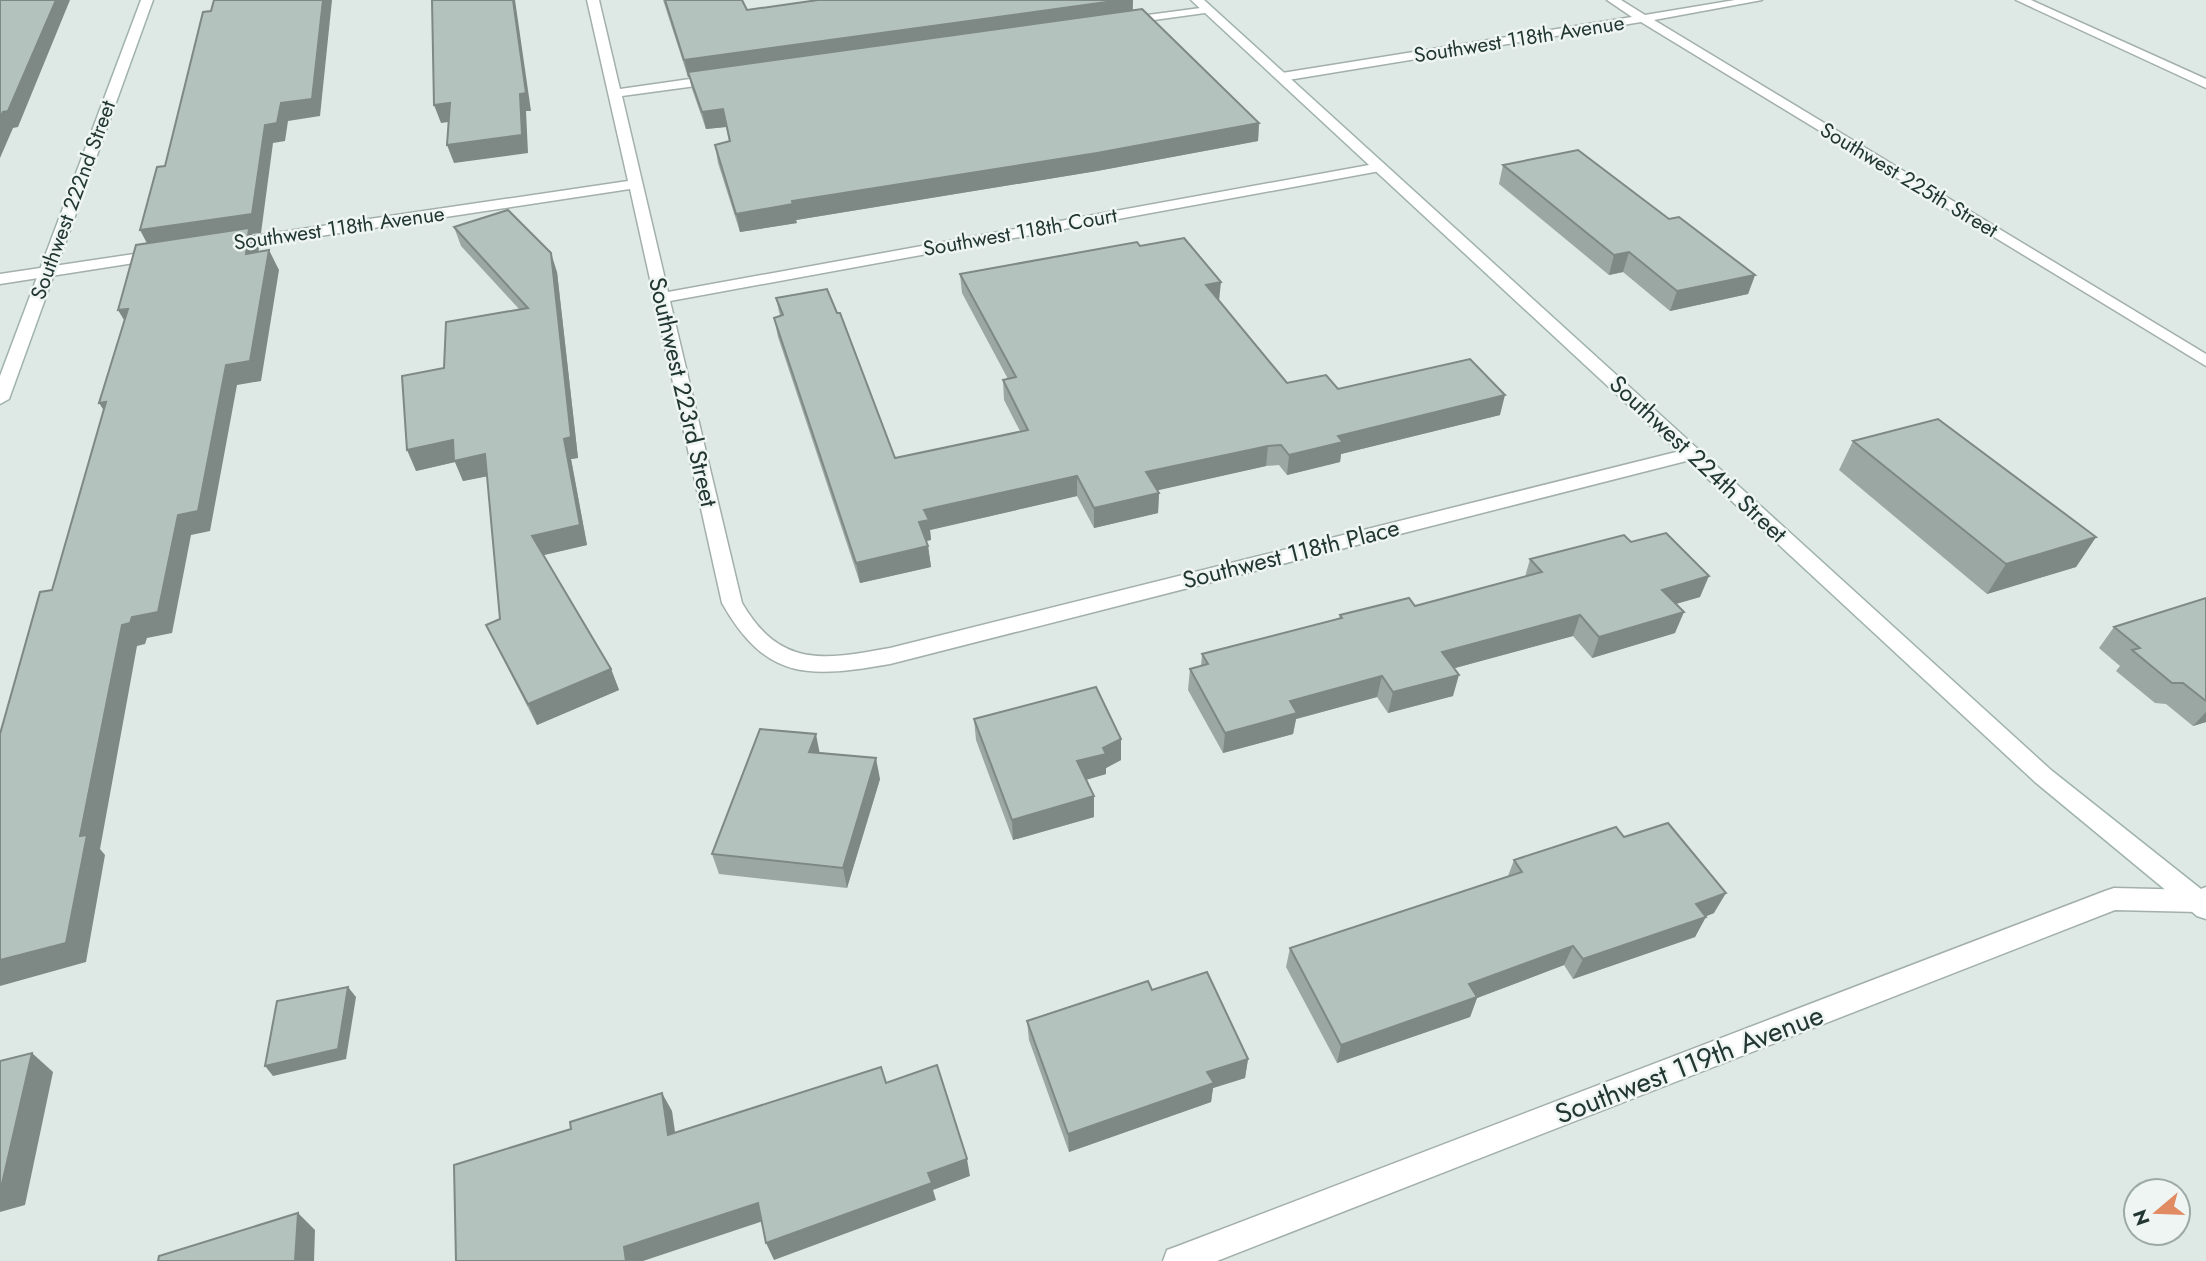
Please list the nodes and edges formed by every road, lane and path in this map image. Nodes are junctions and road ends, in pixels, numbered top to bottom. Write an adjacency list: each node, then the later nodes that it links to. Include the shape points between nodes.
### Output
1 (147, 0): 17 (street, Southwest 222nd Street)
2 (593, 0): 12 (street, Southwest 223rd Street)
3 (1613, 0): 7 (street, Southwest 225th Street)
4 (1756, 0): 7 (street, Southwest 118th Avenue)
5 (2022, 0): 11 (street)
6 (1203, 5): 8 (street); 9 (street, Southwest 224th Street)
7 (1643, 18): 9 (street, Southwest 118th Avenue); 20 (street, Southwest 225th Street)
8 (1118, 22)
9 (1282, 77): 13 (street, Southwest 224th Street)
10 (726, 78): 12 (street)
11 (2206, 84)
12 (617, 93): 14 (street, Southwest 223rd Street)
13 (1380, 167): 19 (street, Southwest 118th Court); 22 (street, Southwest 224th Street)
14 (637, 184): 15 (street, Southwest 118th Avenue); 19 (street, Southwest 223rd Street)
15 (215, 247)
16 (175, 253): 17 (street)
17 (47, 272): 18 (street); 21 (street, Southwest 222nd Street)
18 (0, 279)
19 (660, 298): 23 (street, Southwest 223rd Street, via 732,603 740,620 768,651 793,663 830,665)
20 (2206, 361)
21 (0, 399)
22 (1692, 454): 23 (street, Southwest 118th Place); 24 (street, Southwest 224th Street, via 2043,776)
23 (890, 656)
24 (2203, 902): 25 (street, Southwest 119th Avenue, via 2114,900)
25 (1178, 1261)

